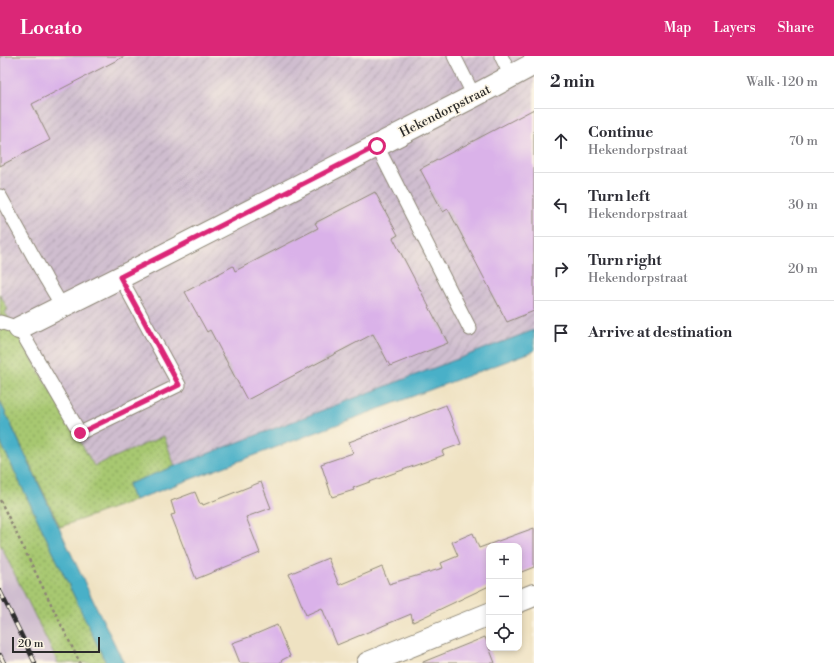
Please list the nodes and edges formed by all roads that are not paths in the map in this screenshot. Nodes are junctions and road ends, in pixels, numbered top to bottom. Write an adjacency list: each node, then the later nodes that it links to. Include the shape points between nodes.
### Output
1 (454, 56): 5 (lane)
2 (501, 56): 4 (lane)
3 (534, 64): 4 (street, Hekendorpstraat)
4 (511, 76): 5 (street, Hekendorpstraat)
5 (474, 96): 6 (street, Hekendorpstraat)
6 (377, 146): 8 (street, Hekendorpstraat); 11 (lane)
7 (0, 196): 9 (lane)
8 (120, 277): 9 (street, Hekendorpstraat); 10 (lane, Hekendorpstraat, via 179,385 80,433)
9 (62, 306): 10 (street, Hekendorpstraat)
10 (10, 325)
11 (470, 329)
12 (534, 595): 13 (street)
13 (522, 601)
14 (487, 615): 15 (street)
15 (368, 663)

